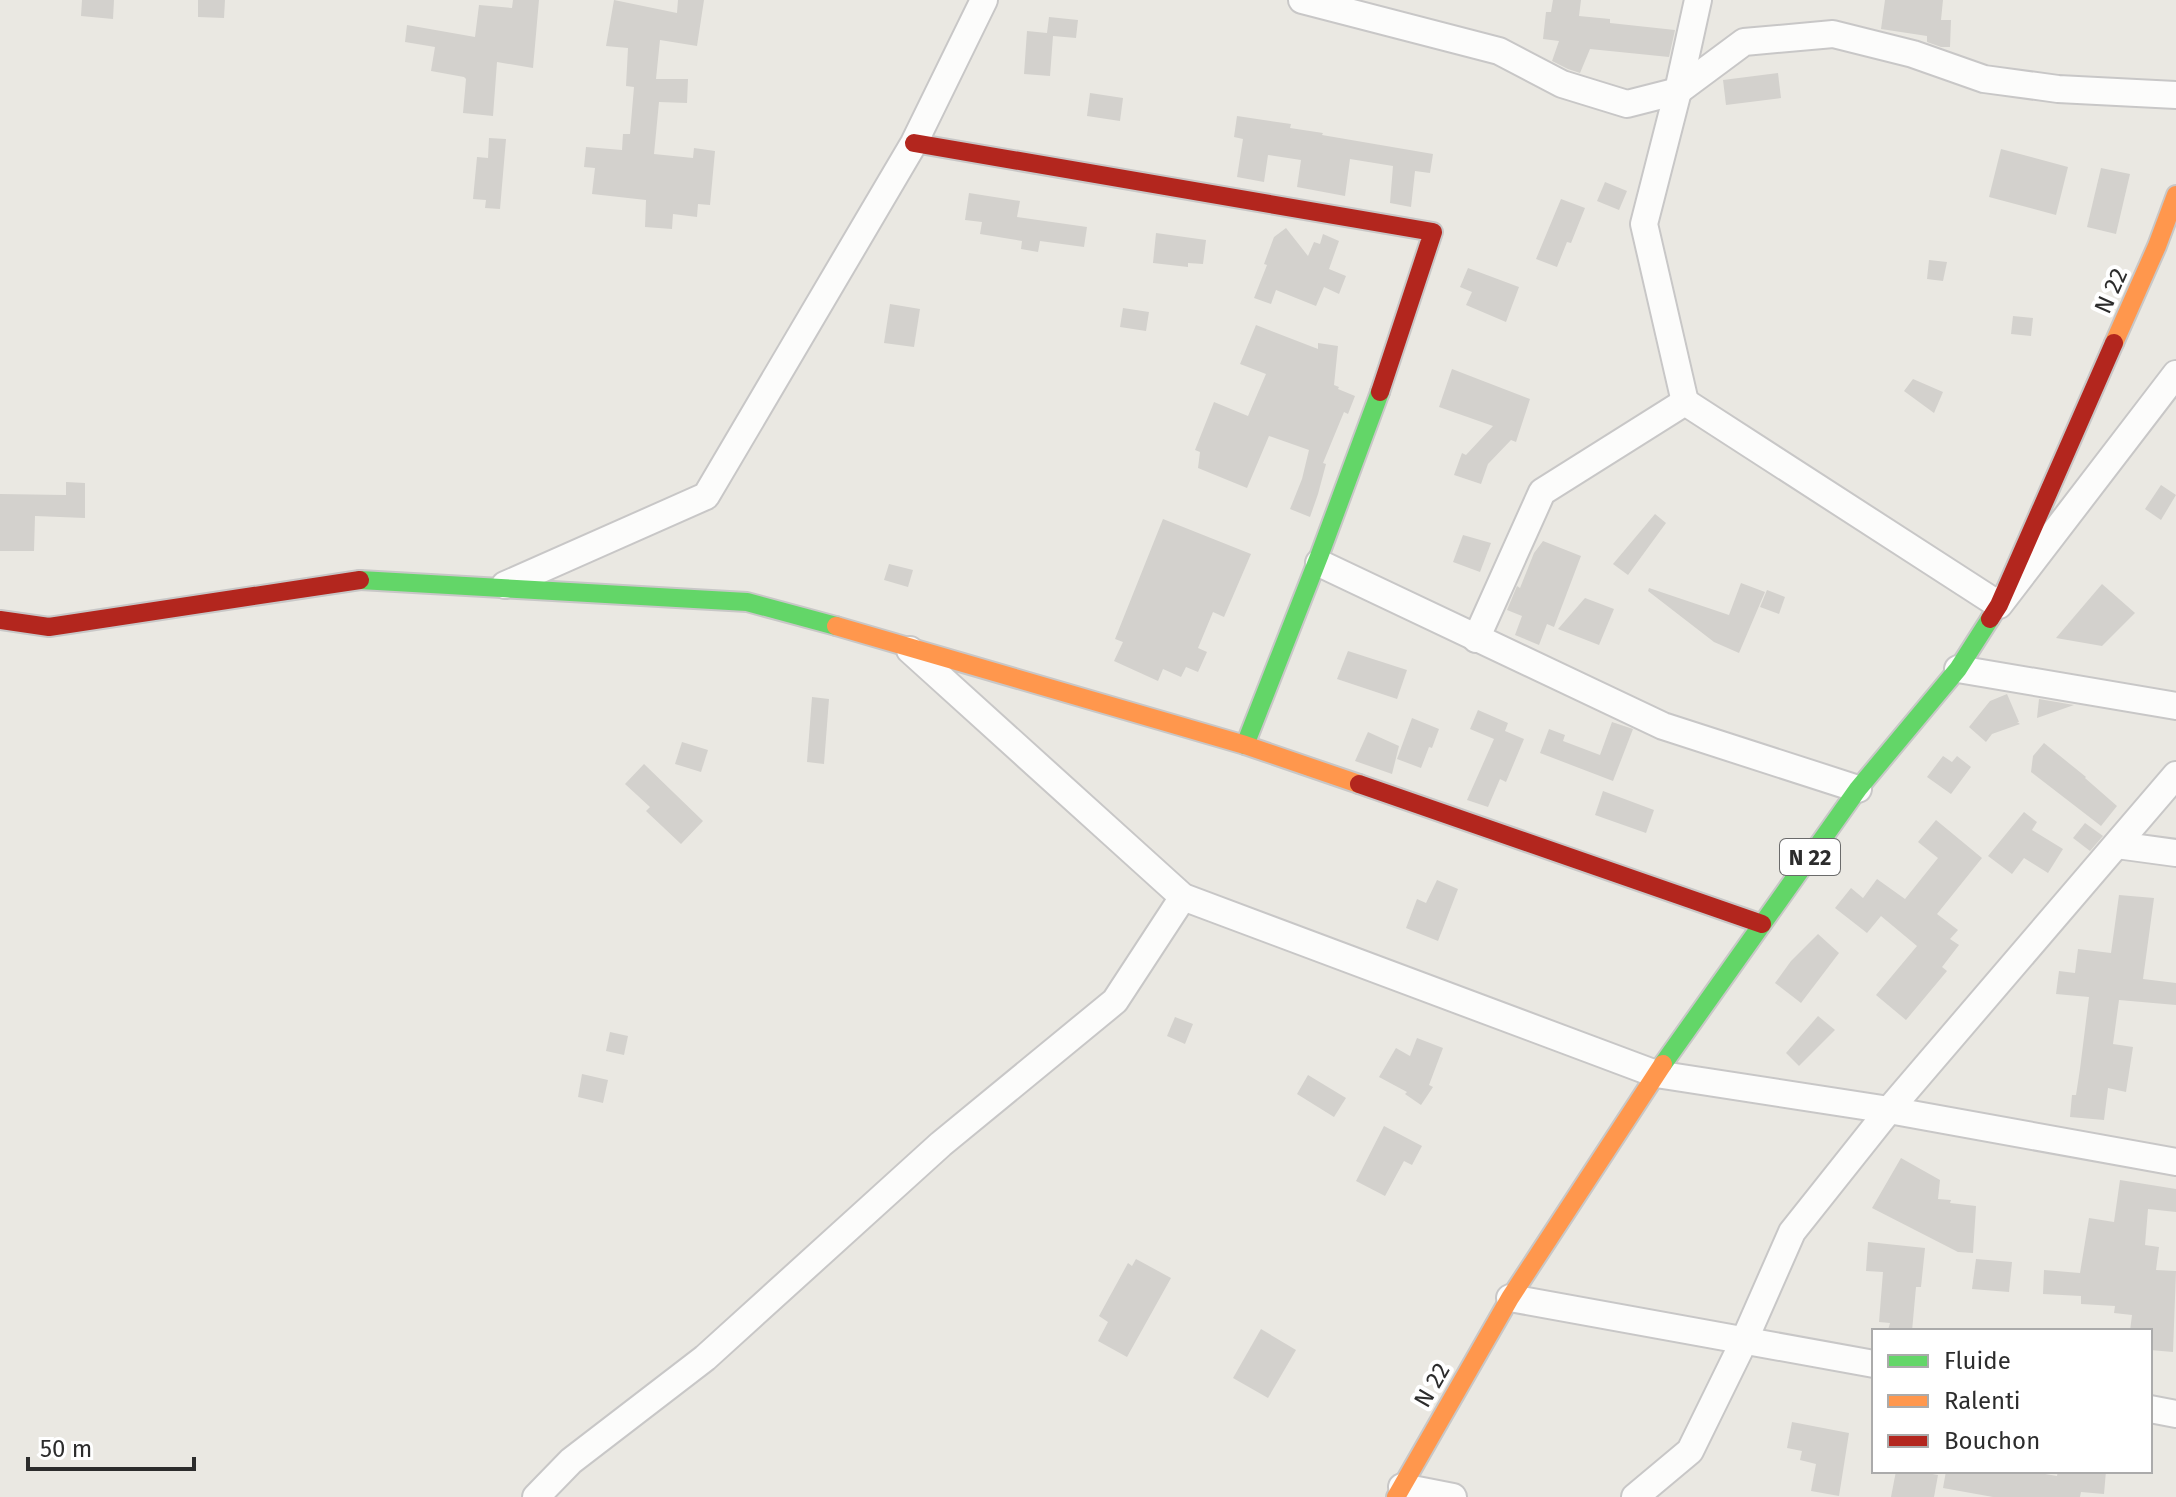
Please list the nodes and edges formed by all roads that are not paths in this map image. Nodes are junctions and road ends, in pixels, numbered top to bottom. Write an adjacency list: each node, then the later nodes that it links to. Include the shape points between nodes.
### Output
1 (984, 0): 6 (street)
2 (1302, 0): 4 (street, via 1499,51 1562,84 1627,104)
3 (1698, 0): 4 (street)
4 (1678, 91): 5 (street, via 1744,42 1833,34 1984,79); 10 (street, via 1644,224)
5 (2176, 95)
6 (914, 143): 11 (street, via 1433,232); 12 (street, via 706,496)
7 (2176, 195): 8 (street, N 22 / N 22)
8 (2166, 250): 13 (street, N 22 / N 22)
9 (2176, 374): 13 (street)
10 (1685, 402): 13 (street); 15 (street, via 1542,492)
11 (1319, 563): 15 (street); 19 (street)
12 (499, 587): 14 (street, via 364,579 49,627); 16 (street, via 747,602)
13 (1999, 605): 17 (street, N 22 / N 22)
14 (0, 620)
15 (1476, 639): 21 (street, via 1663,726)
16 (904, 645): 19 (street); 24 (street)
17 (1958, 669): 18 (street); 21 (street, N 22 / N 22)
18 (2176, 706)
19 (1245, 745): 25 (street)
20 (2176, 775): 22 (street)
21 (1858, 789): 25 (street, N 22 / N 22)
22 (2117, 845): 23 (street); 27 (street)
23 (2176, 853)
24 (1183, 897): 26 (street); 35 (street, via 1115,1001 941,1144 705,1358 571,1461)
25 (1762, 924): 26 (street, N 22 / N 22)
26 (1656, 1074): 27 (street); 29 (street, N 22 / N 22)
27 (1889, 1110): 28 (street); 30 (street, via 1792,1232)
28 (2176, 1162)
29 (1510, 1298): 30 (street); 34 (street, N 22 / N 22)
30 (1744, 1341): 31 (street); 37 (street, via 1690,1451)
31 (1872, 1364)
32 (2152, 1409): 33 (street)
33 (2176, 1414)
34 (1399, 1492): 36 (street)
35 (536, 1497)
36 (1453, 1497)
37 (1635, 1497)

